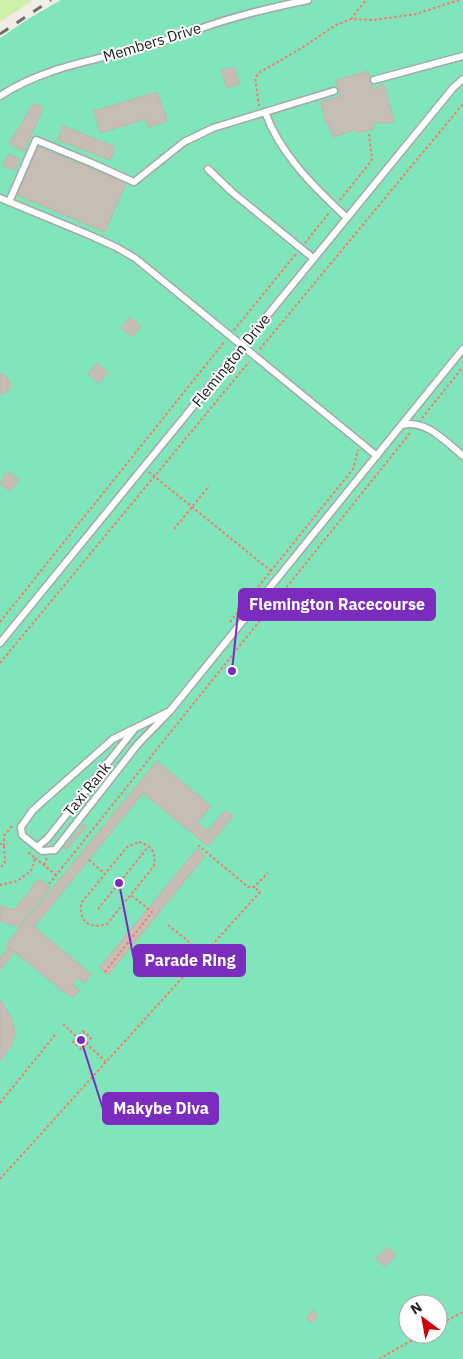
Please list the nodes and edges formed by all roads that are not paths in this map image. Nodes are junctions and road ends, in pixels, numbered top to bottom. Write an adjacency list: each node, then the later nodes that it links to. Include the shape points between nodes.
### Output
1 (308, 0): 6 (lane, Members Drive, via 235,17 152,45 62,67 26,81)
2 (463, 56): 4 (lane)
3 (463, 79): 11 (lane, Flemington Drive)
4 (374, 80)
5 (334, 91): 7 (lane)
6 (0, 96)
7 (262, 112): 10 (lane, via 213,128 184,142 134,182 36,140); 11 (lane, via 286,151)
8 (208, 169): 12 (lane)
9 (0, 198): 10 (lane)
10 (9, 202): 13 (lane, via 129,254)
11 (347, 218): 12 (lane, Flemington Drive)
12 (314, 258): 13 (lane, Flemington Drive)
13 (243, 346): 16 (lane); 18 (lane, Flemington Drive)
14 (463, 350): 15 (lane)
15 (402, 426): 16 (lane); 17 (lane, via 417,424)
16 (377, 456): 19 (lane)
17 (463, 456)
18 (0, 643)
19 (170, 711): 20 (lane); 21 (lane, via 138,744 55,850 42,851)
20 (135, 728): 21 (lane, Taxi Rank, via 47,839); 21 (lane, via 113,740 33,810 21,827 22,835)
21 (37, 847)

